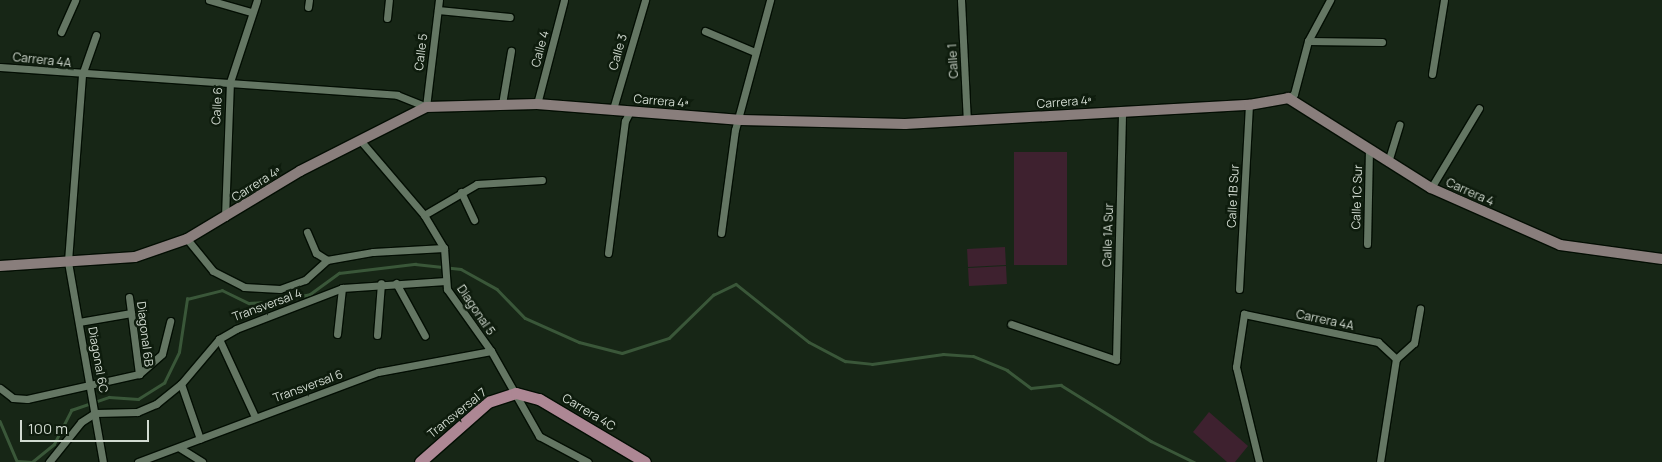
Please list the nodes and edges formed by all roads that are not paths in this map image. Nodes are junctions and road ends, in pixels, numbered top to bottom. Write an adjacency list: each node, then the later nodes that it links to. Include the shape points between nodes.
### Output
1 (75, 0): 17 (street)
2 (209, 0): 13 (street)
3 (257, 0): 13 (street, Calle 6)
4 (389, 0): 15 (street)
5 (439, 0): 12 (street, Calle 5)
6 (564, 0): 29 (street, Calle 4)
7 (645, 0): 33 (street, Calle 3)
8 (770, 0): 22 (street)
9 (961, 0): 37 (street, Calle 1)
10 (1330, 0): 19 (street)
11 (1444, 0): 24 (street)
12 (438, 10): 14 (street); 31 (street, Calle 5)
13 (251, 12): 26 (street, Calle 6)
14 (510, 17)
15 (387, 18)
16 (705, 31): 22 (street)
17 (61, 32)
18 (96, 35): 25 (street, Diagonal 6C)
19 (1308, 41): 20 (street); 27 (street, via 1294,94)
20 (1382, 42)
21 (511, 51): 28 (street)
22 (755, 52): 36 (street)
23 (0, 67): 25 (street, Carrera 4A)
24 (1432, 74)
25 (82, 75): 26 (street, Carrera 4A); 56 (street, Diagonal 6C)
26 (230, 82): 31 (street, Carrera 4A, via 397,95); 46 (street, Calle 6)
27 (1288, 98): 30 (street, Carrera 4ª); 40 (street, Carrera 4)
28 (502, 104): 29 (street, Carrera 4ª); 31 (street, Carrera 4ª)
29 (537, 104): 33 (street, Carrera 4ª)
30 (1249, 105): 35 (street, Carrera 4ª); 62 (street, Calle 1B Sur)
31 (426, 107): 39 (street, Carrera 4ª)
32 (1479, 108): 43 (street)
33 (613, 109): 34 (street, Carrera 4ª)
34 (630, 111): 36 (street, Carrera 4ª); 53 (street, via 625,121)
35 (1122, 111): 37 (street, Carrera 4ª); 68 (street, Calle 1A Sur, via 1116,360)
36 (741, 120): 37 (street, Carrera 4ª); 49 (street, via 736,130)
37 (967, 121)
38 (1398, 125): 41 (street)
39 (360, 140): 45 (street, Diagonal 5); 46 (street, Carrera 4ª)
40 (1369, 151): 41 (street, Carrera 4); 51 (street, Calle 1C Sur)
41 (1388, 162): 43 (street, Carrera 4)
42 (542, 180): 44 (street, via 477,184)
43 (1431, 188): 54 (street, Carrera 4, via 1560,245)
44 (461, 192): 45 (street); 47 (street)
45 (424, 215): 52 (street, Diagonal 5)
46 (226, 217): 50 (street, Carrera 4ª)
47 (474, 220)
48 (307, 232): 55 (street, via 316,254)
49 (721, 234)
50 (186, 239): 55 (street, via 213,271 244,287 280,288 306,280); 56 (street, Carrera 4ª, via 135,257)
51 (1367, 244)
52 (444, 248): 55 (street, via 374,252); 58 (street, Diagonal 5)
53 (608, 253)
54 (1662, 259)
55 (327, 260)
56 (68, 262): 57 (street); 67 (street, Diagonal 6C)
57 (0, 266)
58 (446, 281): 60 (street, Transversal 4); 73 (street, Diagonal 5)
59 (381, 283): 60 (street, Transversal 4); 61 (street, Transversal 4); 70 (street)
60 (396, 283): 71 (street)
61 (342, 288): 69 (street); 72 (street, Transversal 4)
62 (1239, 289)
63 (129, 297): 65 (street, Diagonal 6B)
64 (1420, 309): 74 (street, via 1414,343)
65 (131, 313): 67 (street); 75 (street, Diagonal 6B)
66 (170, 321): 75 (street, via 162,354)
67 (80, 322): 76 (street, Diagonal 6C)
68 (1011, 324)
69 (337, 334)
70 (377, 335)
71 (425, 336)
72 (219, 338): 77 (street, Transversal 4); 81 (street)
73 (491, 352): 79 (street, Diagonal 5); 81 (street, Transversal 6, via 378,372)
74 (1396, 359): 91 (street, Carrera 4A, via 1378,342 1244,314 1236,366); 92 (street)
75 (139, 374): 76 (street)
76 (90, 382): 78 (street, via 27,399 13,398); 80 (street, Diagonal 6C)
77 (181, 384): 80 (street, Transversal 4, via 137,412); 82 (street)
78 (0, 388)
79 (516, 393): 88 (main road, Transversal 7, via 488,402); 89 (street, Diagonal 5, via 539,436); 90 (main road, Carrera 4C, via 539,399)
80 (95, 413): 84 (street, via 81,422); 85 (street, Diagonal 6C)
81 (255, 417): 82 (street, Transversal 6)
82 (200, 439): 83 (street, Transversal 6)
83 (180, 448): 86 (street, Transversal 6); 87 (street)
84 (49, 462)
85 (103, 462)
86 (141, 462)
87 (202, 462)
88 (420, 462)
89 (588, 462)
90 (645, 462)
91 (1259, 462)
92 (1380, 462)

